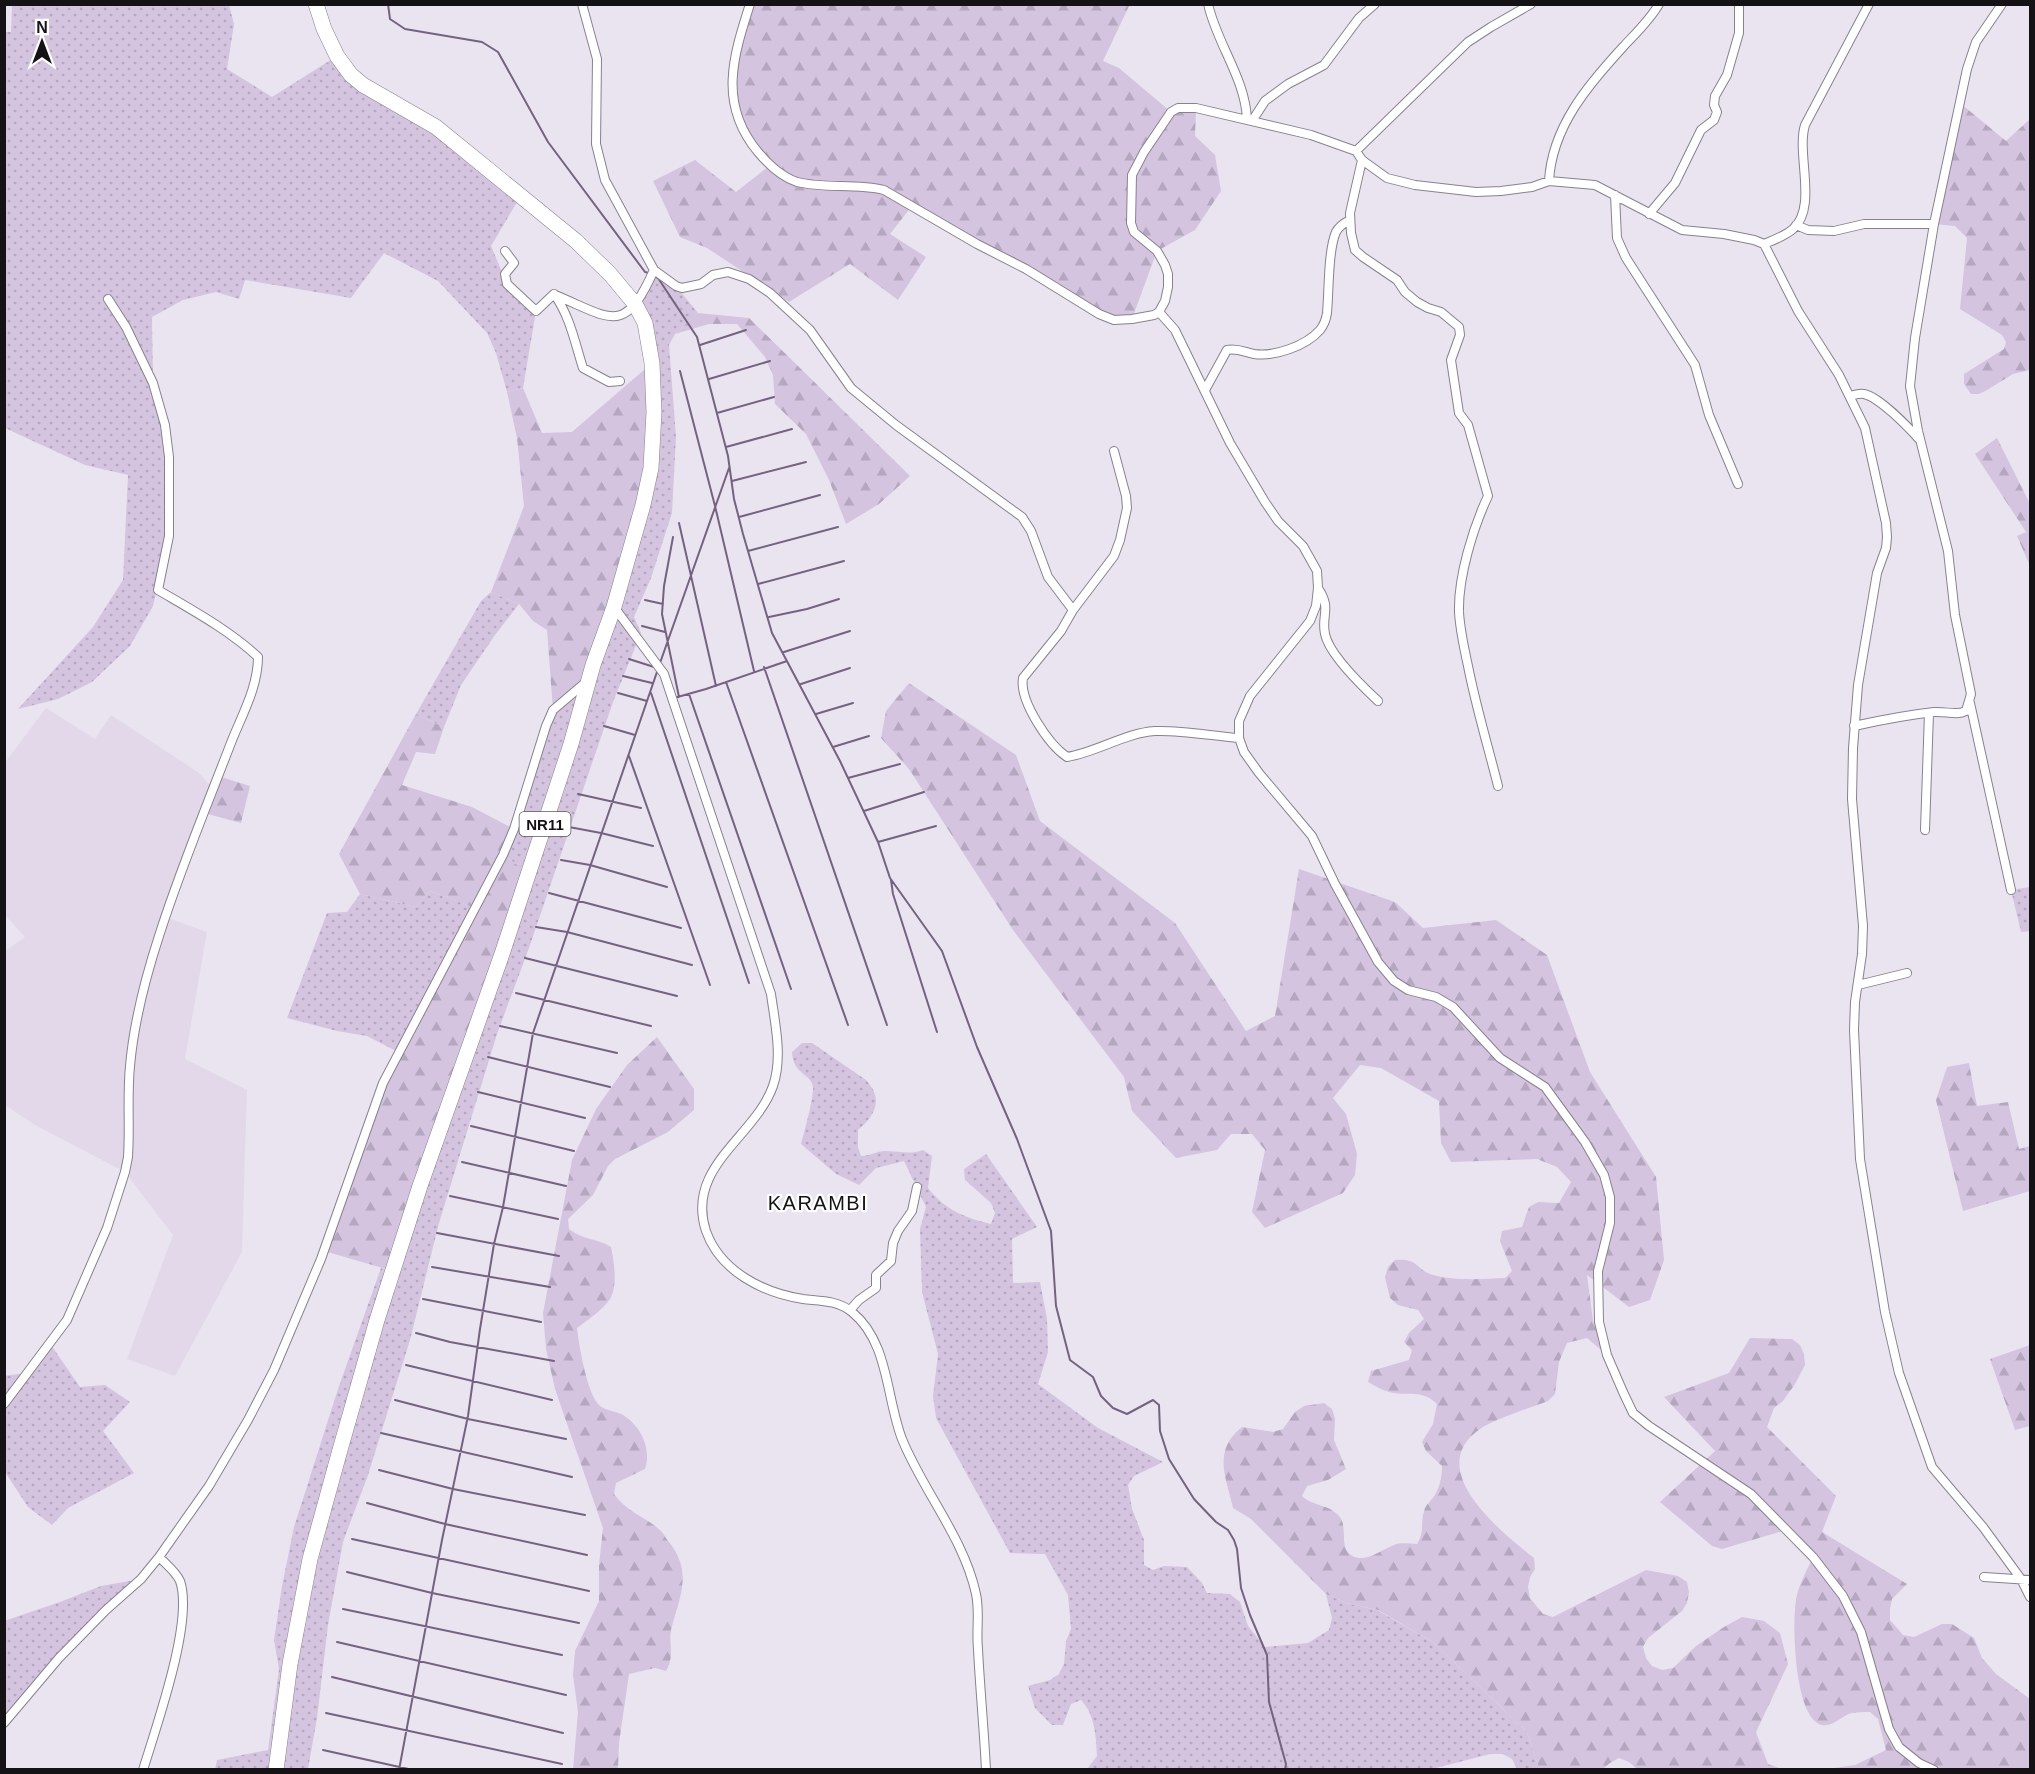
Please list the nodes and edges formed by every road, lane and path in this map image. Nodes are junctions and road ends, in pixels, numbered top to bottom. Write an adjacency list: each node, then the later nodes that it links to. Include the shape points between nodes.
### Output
1 (316, 4): 25 (highway, NR11, via 337,56 351,75 436,127 576,241)
2 (582, 4): 22 (street, via 597,58 596,144 600,163)
3 (750, 4): 26 (street, via 733,63 734,108 749,141 769,165 796,182 884,190 1106,317 1132,319)
4 (1208, 4): 11 (street)
5 (1375, 4): 11 (street, via 1359,18 1324,65 1288,84 1265,101)
6 (1531, 4): 12 (street, via 1468,42)
7 (1659, 4): 14 (street, via 1568,115 1550,162)
8 (1739, 4): 16 (street, via 1739,33 1715,96 1714,120 1701,130 1675,183)
9 (1869, 4): 19 (street, via 1805,125 1804,206)
10 (2002, 4): 18 (street, via 1976,42 1967,69)
11 (1249, 120): 12 (street); 26 (street, via 1178,108 1163,121 1132,175 1134,232 1157,251 1168,274 1165,301)
12 (1356, 151): 13 (street)
13 (1362, 160): 14 (street, via 1387,178 1476,192 1532,187); 17 (street)
14 (1549, 181): 15 (street, via 1595,185)
15 (1615, 195): 16 (street); 32 (street, via 1617,238 1695,365 1709,415)
16 (1649, 214): 20 (street, via 1682,230 1724,234)
17 (1350, 220): 28 (street, via 1336,233 1328,313 1319,332 1301,344 1277,352 1227,350); 42 (street, via 1355,250 1362,257 1396,280 1417,302 1441,312 1459,327 1451,360 1459,413 1468,425 1488,496 1461,582 1459,610 1472,687)
18 (1934, 224): 19 (street, via 1864,224 1834,231 1808,230); 30 (street, via 1910,386)
19 (1796, 225): 20 (street)
20 (1764, 244): 29 (street, via 1798,311)
21 (504, 250): 23 (street, via 514,263 505,274 507,284 536,310)
22 (653, 274): 25 (street); 35 (street, via 682,288 728,272 749,279 770,293 810,330 851,388 1022,518 1048,577)
23 (554, 294): 25 (street, via 603,316 619,317); 27 (street, via 569,322 583,368 609,382)
24 (108, 299): 49 (street, via 153,384 165,425 169,536 158,590 248,648 258,657 258,671 256,685 185,861 144,983 130,1065 126,1172 107,1228 67,1320)
25 (635, 304): 34 (highway, NR11, via 645,323 652,363 651,468)
26 (1159, 312): 28 (street, via 1175,330)
27 (620, 381)
28 (1205, 390): 33 (street, via 1264,502 1303,546 1317,571)
29 (1850, 396): 30 (street, via 1870,396); 40 (street, via 1865,428 1887,537 1877,573)
30 (1920, 439): 38 (street, via 1948,551)
31 (1114, 451): 35 (street, via 1126,496 1120,540 1114,556)
32 (1738, 484)
33 (1318, 588): 37 (street, via 1326,602 1326,638 1352,676); 41 (street, via 1310,621 1250,696 1239,721)
34 (614, 607): 36 (highway, NR11); 48 (street, via 663,672 771,994 778,1047 776,1074 762,1108 723,1153 707,1185 701,1214 706,1232 714,1250 739,1275 776,1293 828,1301)
35 (1073, 610): 41 (street, via 1022,684 1027,705 1056,750 1067,758 1155,731)
36 (589, 680): 50 (street, via 553,710 503,855 383,1083 321,1259 274,1370 209,1486); 56 (highway, NR11, via 502,954 420,1186 371,1342 310,1558)
37 (1378, 701)
38 (1970, 703): 39 (street, via 1959,715); 44 (street)
39 (1929, 713): 40 (street); 43 (street)
40 (1854, 726): 46 (street, via 1852,799 1863,926)
41 (1239, 738): 58 (street, via 1259,773 1312,836 1378,962 1394,981 1453,1007 1500,1058 1545,1087 1585,1142 1604,1175 1610,1197 1610,1223 1598,1271 1599,1322 1607,1355 1633,1413 1751,1494 1813,1557 1843,1596 1861,1632 1889,1729 1899,1747)
42 (1498, 786)
43 (1925, 830)
44 (2011, 890)
45 (1907, 973): 46 (street)
46 (1857, 985): 52 (street, via 1854,1030 1860,1159 1899,1373 1932,1467)
47 (916, 1187): 48 (street, via 912,1211 898,1231 891,1261 876,1275 876,1288)
48 (850, 1310): 57 (street, via 872,1339 902,1439 956,1543 976,1594)
49 (4, 1404)
50 (159, 1557): 54 (street, via 59,1658); 55 (street, via 180,1580 183,1621)
51 (1984, 1577): 52 (street)
52 (2026, 1580): 53 (street)
53 (2031, 1597)
54 (6, 1720)
55 (143, 1770)
56 (276, 1770)
57 (986, 1770)
58 (1934, 1770)

